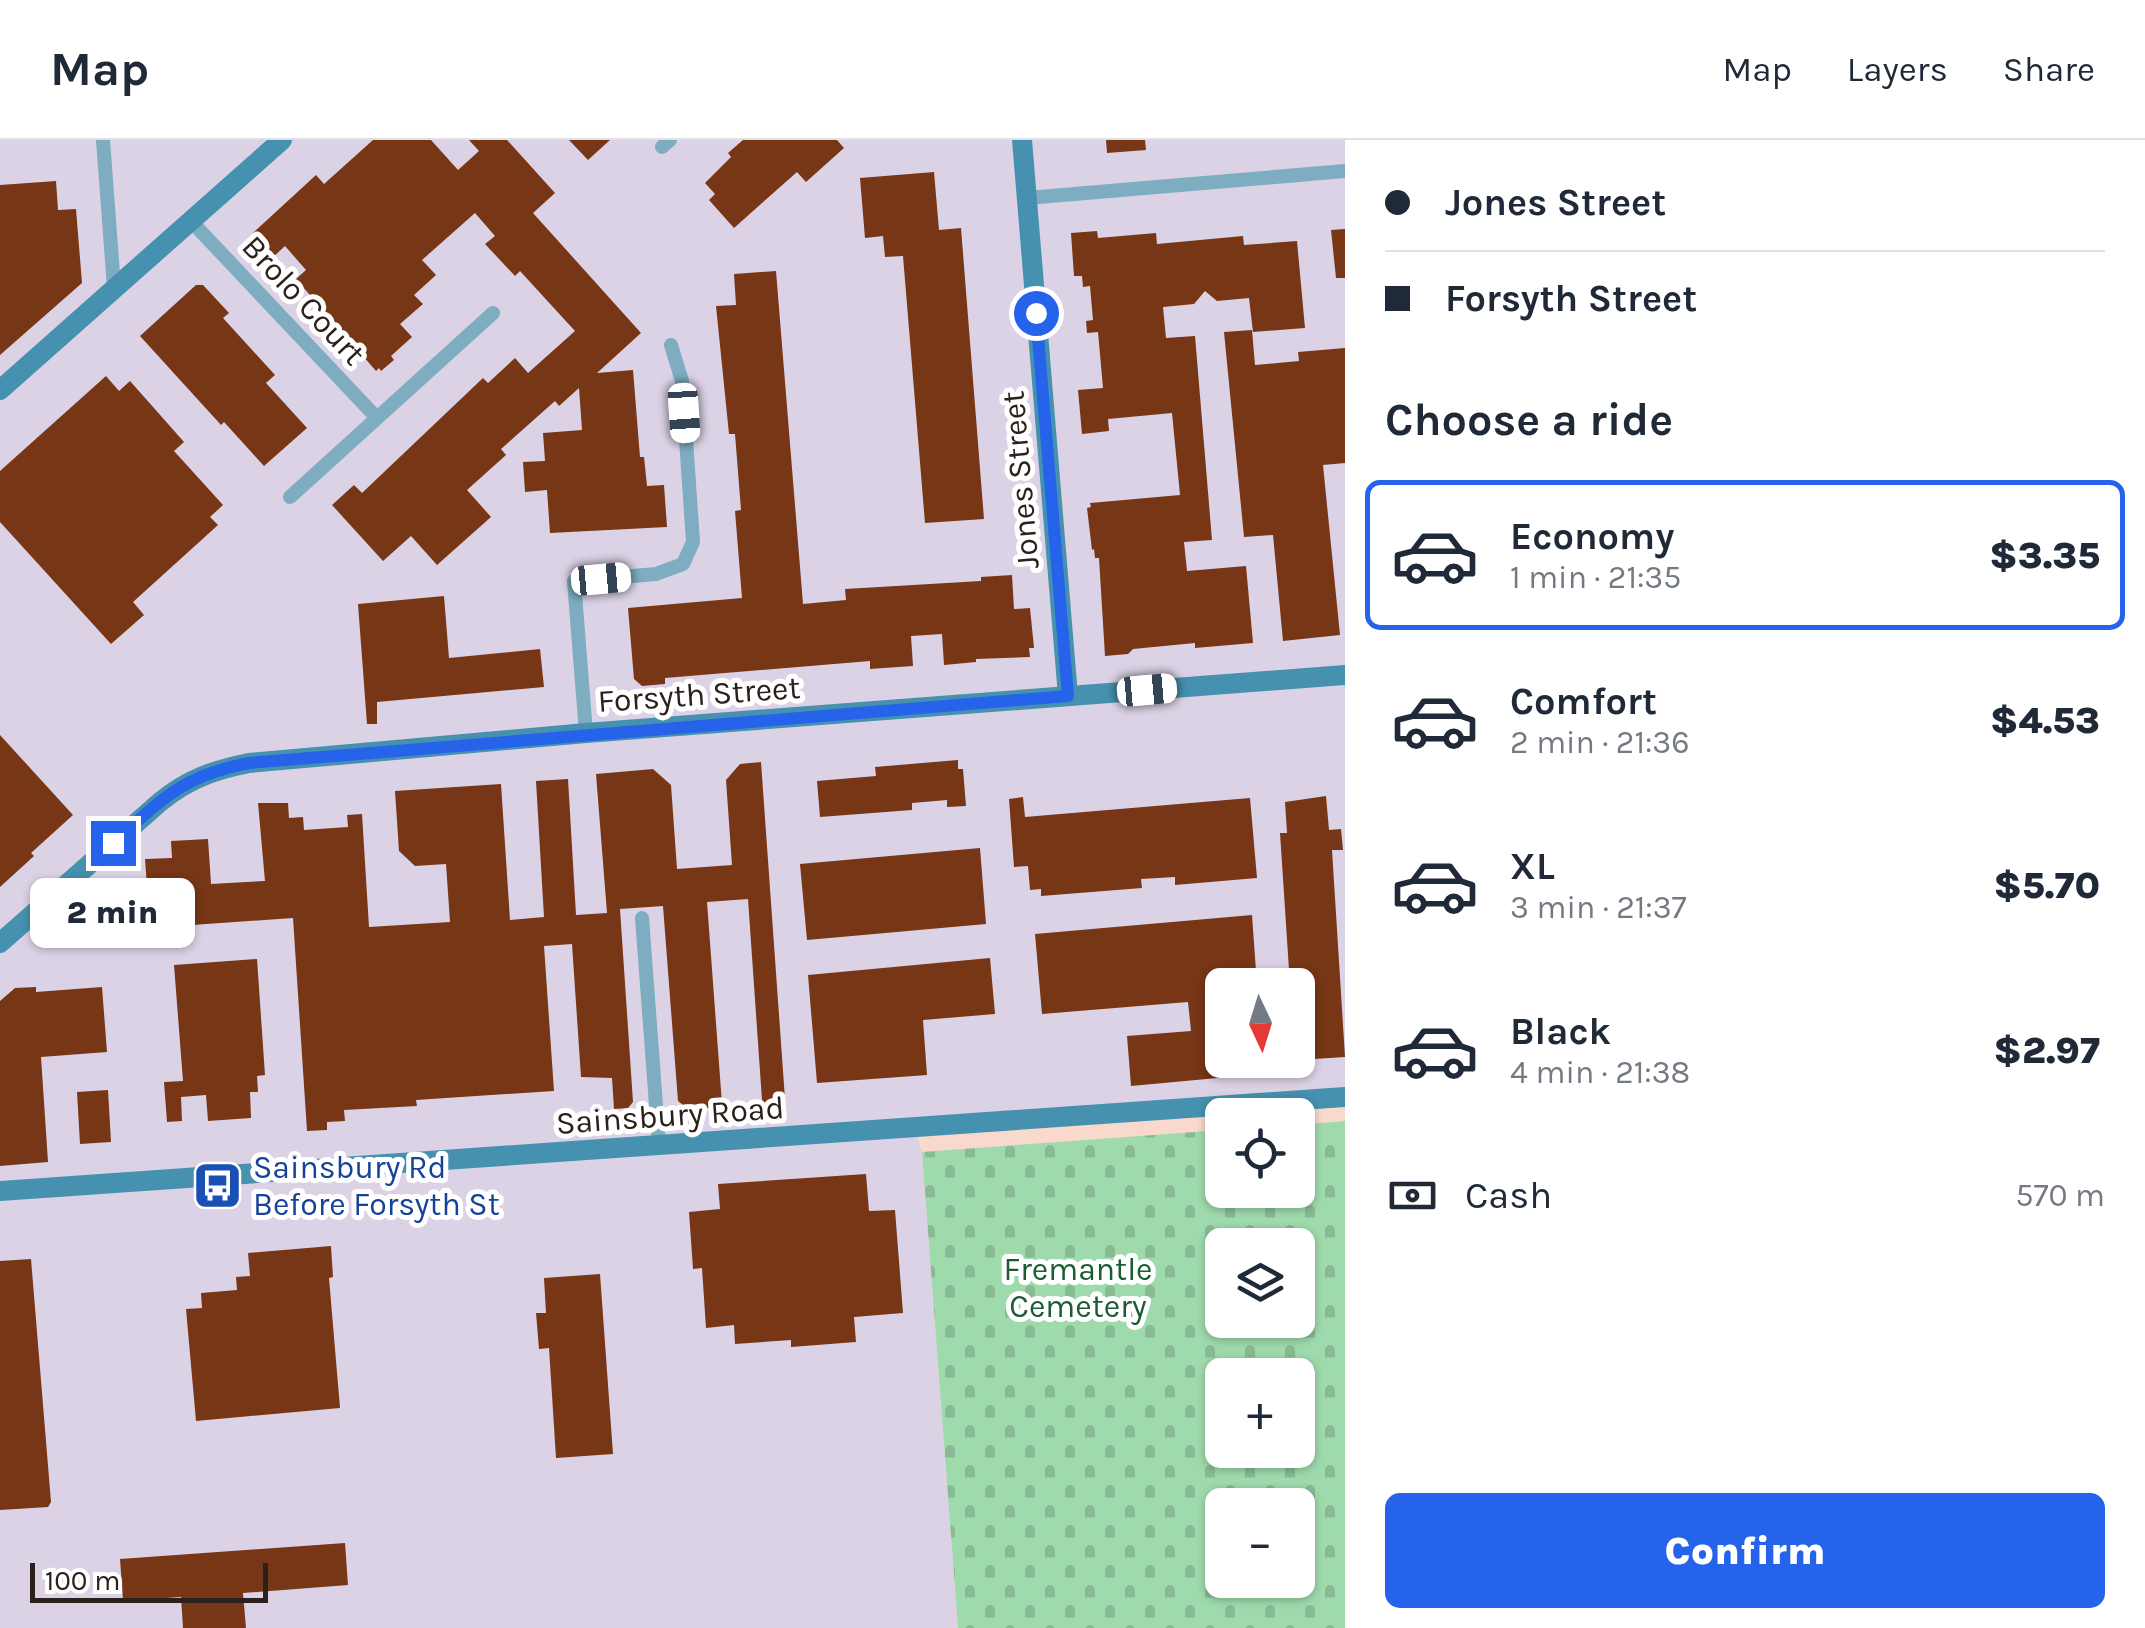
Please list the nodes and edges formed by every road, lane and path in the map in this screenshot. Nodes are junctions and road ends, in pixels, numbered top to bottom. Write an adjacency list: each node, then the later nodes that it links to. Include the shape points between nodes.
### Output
1 (102, 140): 7 (street)
2 (282, 140): 6 (street)
3 (1022, 140): 5 (street, Jones Street)
4 (1345, 171): 5 (street)
5 (1027, 198): 14 (street, Jones Street)
6 (191, 222): 7 (street); 11 (street, Brolo Court)
7 (114, 287): 10 (street)
8 (492, 313): 11 (street)
9 (671, 346): 15 (street, via 682,380 694,542 684,564 656,574 574,581)
10 (0, 390)
11 (376, 417): 12 (street)
12 (290, 497)
13 (1345, 674): 14 (street, Forsyth Street)
14 (1068, 696): 15 (street, Forsyth Street)
15 (586, 733): 17 (street, Forsyth Street, via 216,769 160,802)
16 (642, 918): 19 (street)
17 (0, 942)
18 (1345, 1097): 19 (street, Sainsbury Road)
19 (660, 1146): 20 (street, Sainsbury Road)
20 (0, 1190)

